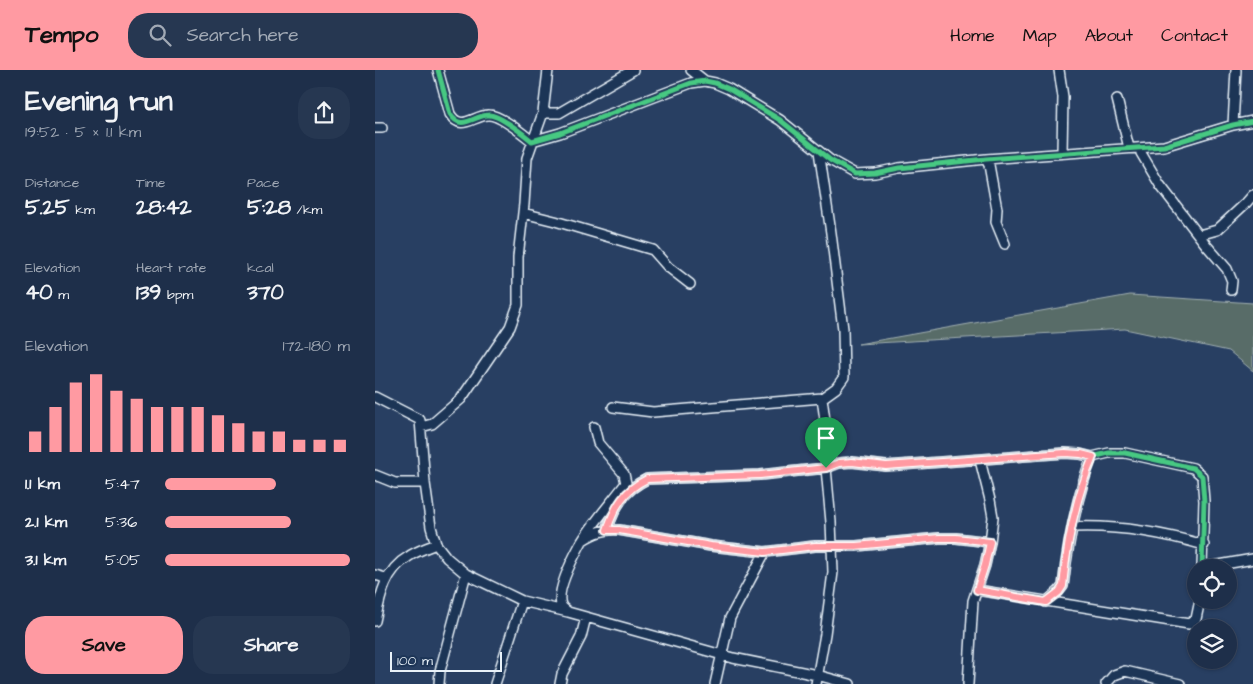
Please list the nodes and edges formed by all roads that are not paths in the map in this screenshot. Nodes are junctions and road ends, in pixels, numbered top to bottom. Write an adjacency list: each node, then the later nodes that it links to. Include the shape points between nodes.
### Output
1 (438, 70): 12 (street, via 453,120 469,122 490,114)
2 (548, 70): 9 (street)
3 (633, 70): 9 (street, via 559,113)
4 (691, 70): 7 (street)
5 (1059, 70): 16 (street, via 1063,98)
6 (1236, 70): 11 (street)
7 (705, 82): 12 (street, via 691,83); 15 (street, via 729,89 781,120)
8 (1117, 99): 13 (street)
9 (543, 113): 12 (street)
10 (1253, 122): 11 (street)
11 (1233, 125): 14 (street, via 1164,146)
12 (532, 141): 19 (street, via 527,158)
13 (1129, 148): 14 (street); 16 (street)
14 (1141, 148): 20 (street, via 1160,185)
15 (819, 151): 17 (street, via 855,174); 25 (street, via 843,329 844,368 844,377 836,388)
16 (1062, 152): 17 (street)
17 (986, 158): 21 (street, via 997,209 996,222)
18 (1253, 195): 20 (street, via 1217,230)
19 (523, 213): 22 (street, via 653,250); 27 (street, via 518,257 518,305 510,327 461,399 432,424)
20 (1199, 235): 23 (street, via 1227,268 1232,280)
21 (1005, 244)
22 (690, 284)
23 (1231, 290)
24 (375, 397): 27 (street, via 420,420)
25 (822, 398): 26 (street, via 653,412); 31 (street, via 827,435)
26 (613, 407)
27 (421, 426): 33 (street)
28 (594, 427): 36 (street, via 598,443 624,474 626,483)
29 (1093, 457): 30 (street, via 1065,453); 34 (street, via 1084,478); 39 (street, via 1125,453 1193,468 1203,481)
30 (980, 460): 31 (street, via 886,466 852,462); 37 (street, via 992,508)
31 (826, 468): 35 (street, via 760,475 647,479 633,485 615,508); 40 (street)
32 (375, 475): 33 (street, via 395,483)
33 (425, 483): 38 (street)
34 (1073, 527): 39 (street, via 1152,531); 50 (street, via 1063,586)
35 (607, 530): 36 (street); 41 (street)
36 (583, 540): 52 (street, via 560,590 562,606)
37 (990, 542): 40 (street, via 956,538); 48 (street)
38 (436, 544): 45 (street); 47 (street, via 406,557)
39 (1204, 545): 42 (street)
40 (832, 546): 41 (street); 56 (street, via 833,572)
41 (765, 552): 55 (street, via 730,618)
42 (1203, 559)
43 (1253, 559): 44 (street)
44 (1237, 562)
45 (466, 574): 49 (street); 57 (street)
46 (375, 575): 47 (street)
47 (386, 580): 54 (street)
48 (977, 590): 50 (street); 62 (street, via 973,601)
49 (522, 601): 52 (street); 58 (street)
50 (1046, 602): 51 (street, via 1189,624 1196,619)
51 (1198, 609)
52 (568, 612): 53 (street)
53 (586, 617): 55 (street); 59 (street, via 581,637)
54 (375, 621)
55 (720, 654): 56 (street); 60 (street)
56 (817, 680): 61 (street)
57 (439, 684)
58 (495, 684)
59 (560, 684)
60 (715, 684)
61 (851, 684)
62 (968, 684)
63 (1106, 684): 64 (street, via 1114,675 1125,671)
64 (1180, 684)

